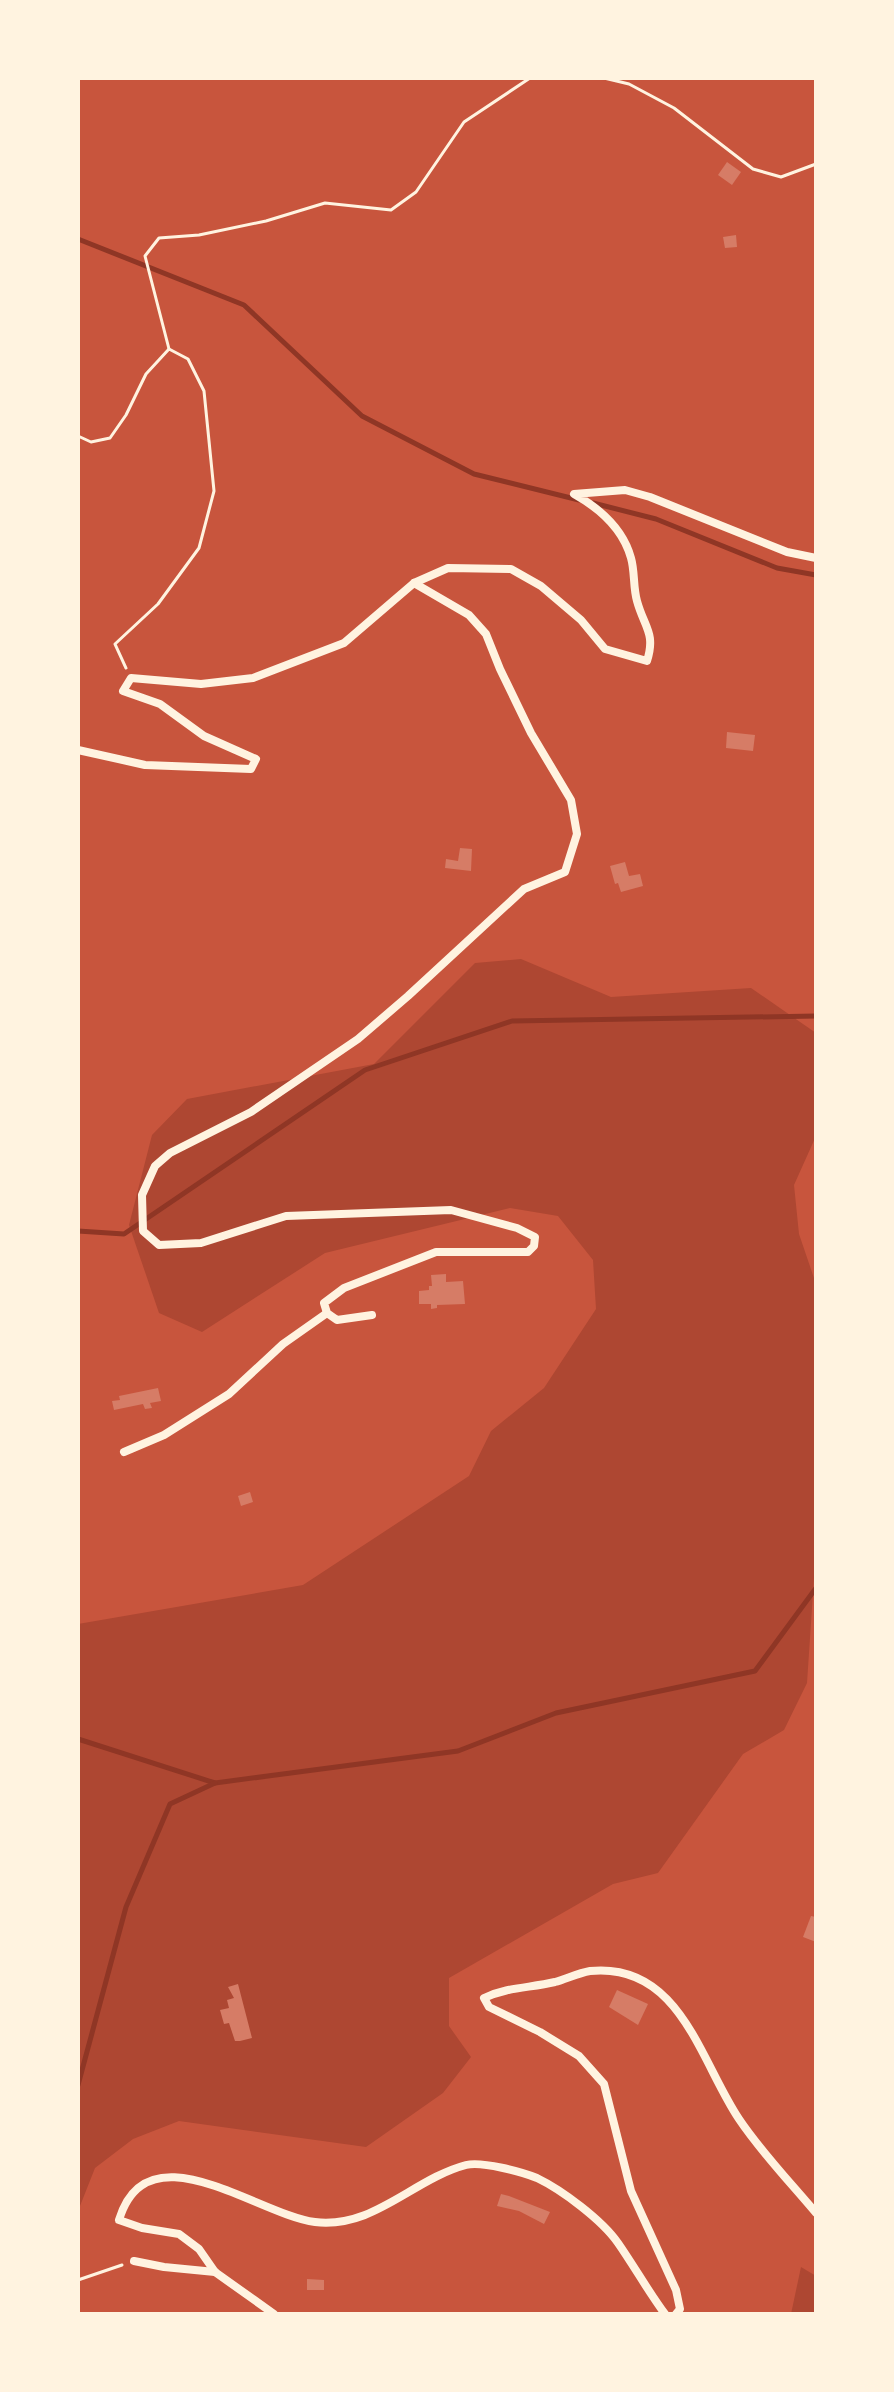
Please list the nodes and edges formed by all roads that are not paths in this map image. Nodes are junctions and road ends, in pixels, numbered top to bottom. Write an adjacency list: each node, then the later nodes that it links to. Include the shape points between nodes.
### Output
1 (816, 558): 2 (street, via 787,552 625,490 574,494 597,507 620,533 631,557 636,599 652,644 647,661 605,649 581,620 511,569 448,568)
2 (414, 583): 3 (street, via 344,643 253,678 201,684 131,678 123,691 160,704 204,736 256,759 251,769 145,765); 4 (street, via 469,615 486,634 531,733 571,800 577,834 565,872 524,889 358,1039 251,1112 170,1153 155,1166 142,1195 143,1231 159,1245 201,1243 286,1216 451,1210 535,1237 528,1252 436,1252 344,1288 324,1303)
3 (78, 750)
4 (327, 1313): 5 (street, via 337,1320); 6 (street, via 283,1344 229,1394 164,1435)
5 (372, 1315)
6 (124, 1452)
7 (816, 2213): 12 (street, via 738,2118 679,2012 651,1984 590,1971 484,1998 489,2007 579,2056 604,2084 631,2191 676,2290)
8 (134, 2261): 9 (street)
9 (215, 2272): 10 (street); 11 (street, via 199,2249 179,2234 119,2220 124,2202 143,2183 198,2180 312,2222 342,2222 371,2214 469,2164 538,2179 583,2209 616,2240)
10 (274, 2314)
11 (665, 2314)
12 (676, 2314)

